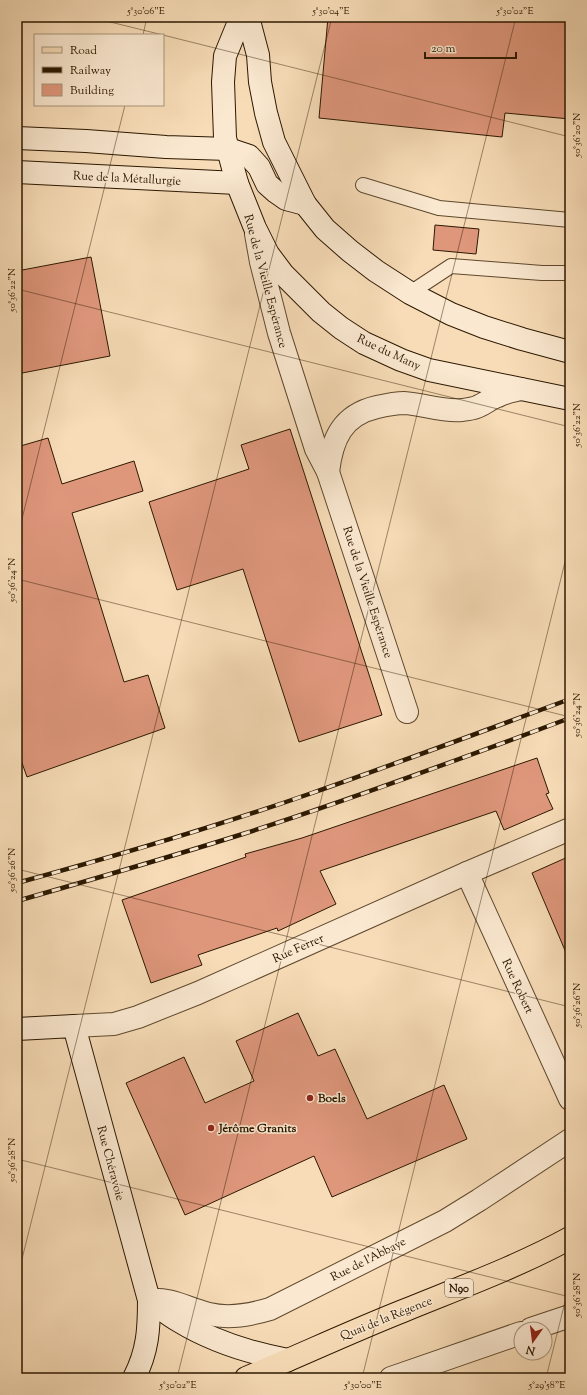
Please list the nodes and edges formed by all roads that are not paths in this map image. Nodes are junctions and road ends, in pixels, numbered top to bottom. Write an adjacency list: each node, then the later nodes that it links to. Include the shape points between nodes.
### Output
1 (241, 17): 4 (street, Rue de la Vieille Espérance, via 225,56 223,82 225,138)
2 (248, 17): 8 (street, via 258,55 264,105 274,142)
3 (17, 138): 4 (street)
4 (228, 148): 6 (street, Rue de la Vieille Espérance); 8 (street, via 249,156 259,167 267,184 276,192 286,199)
5 (17, 172): 6 (street, Rue de la Métallurgie)
6 (237, 183): 10 (street, Rue de la Vieille Espérance)
7 (363, 186): 9 (lane, via 439,208)
8 (306, 204): 12 (street, via 325,229 350,251)
9 (570, 220)
10 (255, 228): 14 (street, Rue du Many, via 283,274 321,312 364,343 430,370); 16 (street, Rue de la Vieille Espérance, via 279,333 316,449)
11 (570, 273): 12 (lane, via 451,266)
12 (410, 293): 13 (street, via 484,327)
13 (570, 352)
14 (521, 389): 15 (street, Rue du Many); 16 (street, Rue de la Vieille Espérance, via 504,393 469,409 450,410 400,403 362,412 341,430 332,451)
15 (570, 398)
16 (328, 472): 17 (street, Rue de la Vieille Espérance)
17 (407, 712)
18 (570, 829): 19 (street, Rue Ferrer)
19 (467, 873): 20 (street, Rue Ferrer, via 165,1007 114,1024); 22 (street, Rue Robert)
20 (74, 1026): 21 (street, Rue Ferrer); 25 (street, Rue Chéravoie)
21 (17, 1029)
22 (570, 1099)
23 (570, 1140): 25 (street, Rue de l'Abbaye, via 445,1221 270,1308 232,1317 208,1314 174,1302)
24 (570, 1238): 29 (main road, Quai de la Régence / N90, via 484,1278)
25 (149, 1300): 29 (street, via 177,1320 208,1336 263,1356); 30 (street, Rue Chéravoie, via 148,1339)
26 (570, 1316): 27 (street)
27 (553, 1322)
28 (513, 1336): 32 (street)
29 (288, 1360): 31 (main road, Quai de la Régence / N90)
30 (134, 1378)
31 (246, 1378)
32 (391, 1378)

